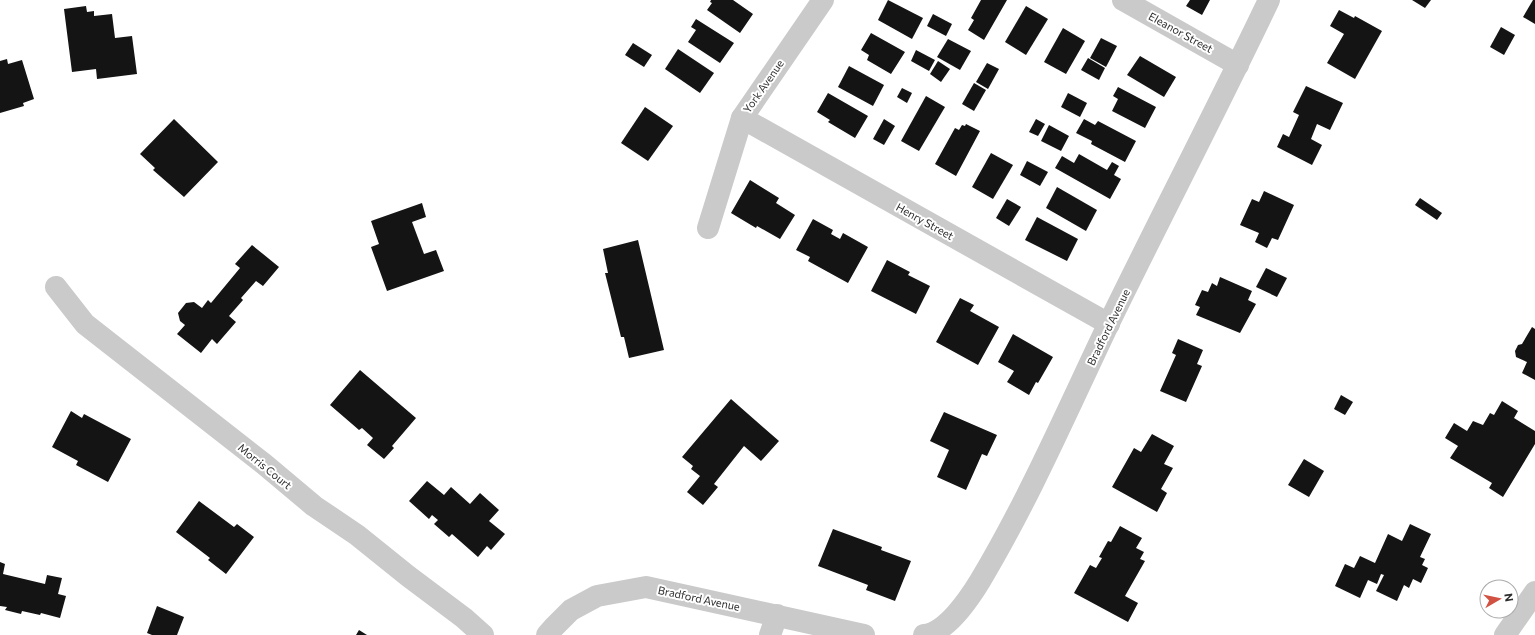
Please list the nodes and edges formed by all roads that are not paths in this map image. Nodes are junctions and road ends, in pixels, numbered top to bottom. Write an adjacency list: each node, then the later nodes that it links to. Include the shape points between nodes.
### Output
1 (823, 0): 5 (street, York Avenue)
2 (1123, 0): 4 (street, Eleanor Street)
3 (1269, 0): 4 (street, Bradford Avenue)
4 (1238, 64): 8 (street, Bradford Avenue)
5 (742, 118): 6 (street, York Avenue); 8 (street, Henry Street)
6 (708, 228)
7 (56, 287): 11 (street, Morris Court, via 85,324 314,506 357,535)
8 (1109, 324): 15 (street, Bradford Avenue, via 1033,484 979,582 952,619 936,632)
9 (1535, 592): 16 (street)
10 (777, 615): 12 (street, Bradford Avenue, via 646,587 597,596 571,610); 13 (street); 14 (street, Bradford Avenue)
11 (483, 635)
12 (547, 635)
13 (770, 635)
14 (864, 635)
15 (924, 635)
16 (1505, 635)

